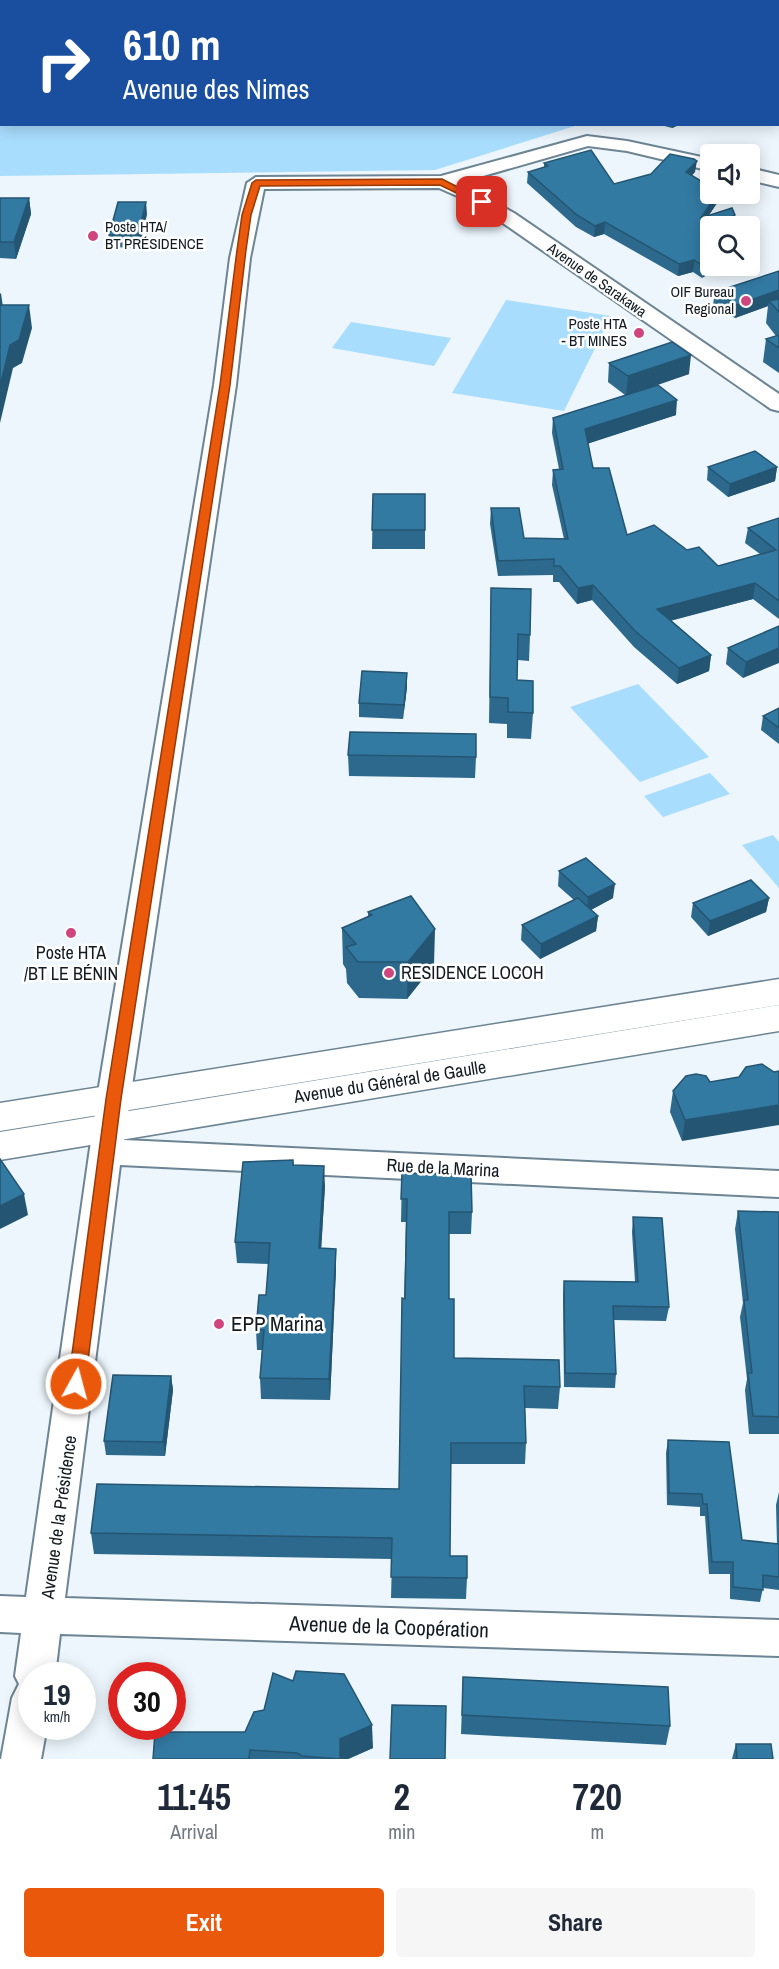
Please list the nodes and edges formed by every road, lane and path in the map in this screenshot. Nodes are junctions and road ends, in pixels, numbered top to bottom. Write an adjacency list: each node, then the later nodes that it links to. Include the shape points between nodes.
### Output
1 (700, 163): 4 (street, via 587,141)
2 (760, 176): 3 (street)
3 (779, 181)
4 (442, 182): 5 (street, Avenue de Sarakawa, via 507,217); 9 (street, Avenue de la Présidence, via 256,183 238,268 225,385)
5 (779, 404)
6 (779, 992): 9 (street, Avenue du Général de Gaulle)
7 (779, 1018): 9 (street, Avenue du Général de Gaulle)
8 (0, 1117): 9 (street, Avenue du Général de Gaulle)
9 (110, 1127): 10 (street, Avenue du Général de Gaulle); 11 (street, Rue de la Marina); 13 (street, Avenue de la Présidence)
10 (0, 1146)
11 (779, 1184)
12 (0, 1614): 13 (street, Avenue de la Coopération)
13 (45, 1617): 14 (street, Avenue de la Coopération); 15 (street, Avenue de la Présidence)
14 (779, 1638)
15 (37, 1662)
16 (24, 1740): 17 (street)
17 (21, 1759)

